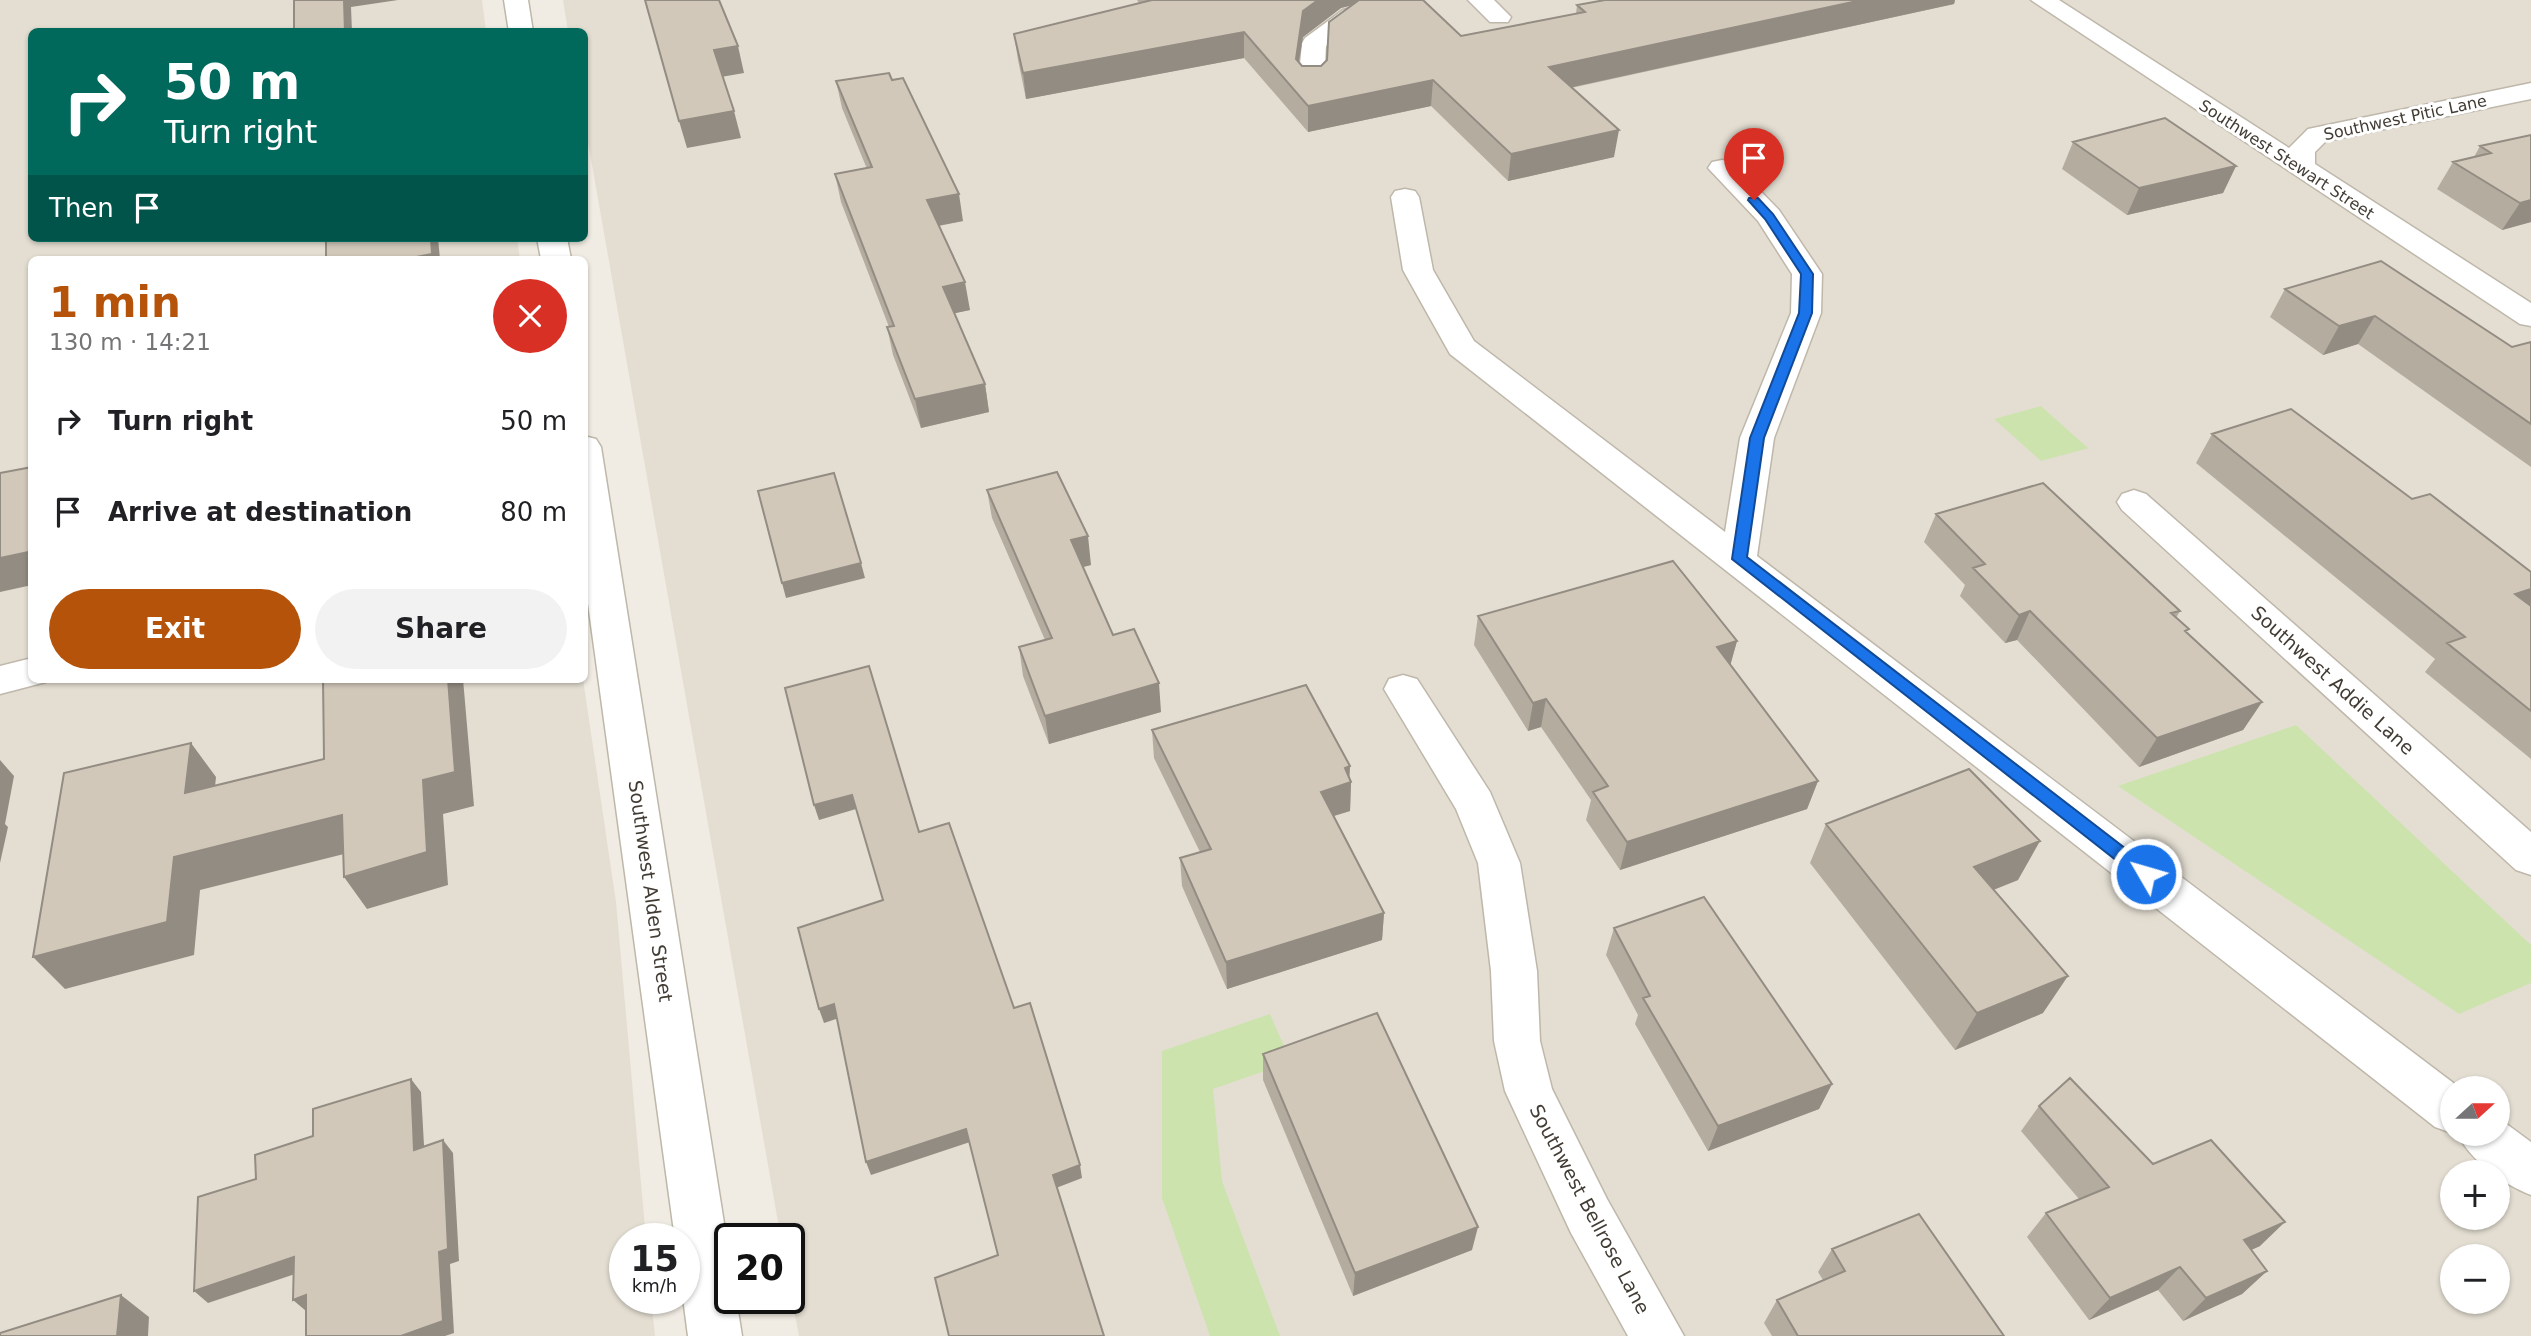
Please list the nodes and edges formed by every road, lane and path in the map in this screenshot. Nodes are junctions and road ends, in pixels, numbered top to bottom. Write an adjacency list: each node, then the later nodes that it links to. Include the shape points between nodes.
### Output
1 (516, 0): 6 (street)
2 (1410, 0): 7 (street, via 1352,15 1314,43)
3 (1480, 0): 5 (street)
4 (2043, 0): 9 (street, Southwest Stewart Street)
5 (1499, 17)
6 (520, 28)
7 (1311, 85)
8 (2531, 90): 9 (street, Southwest Pitic Lane, via 2317,135 2301,150)
9 (2301, 167): 12 (street, Southwest Stewart Street)
10 (1722, 168): 16 (street, via 1769,216 1807,274 1806,313 1757,438)
11 (1405, 197): 16 (street, via 1418,270 1461,347)
12 (2531, 317)
13 (588, 497): 15 (street, Southwest Alden Street)
14 (2134, 502): 20 (street, Southwest Addie Lane)
15 (591, 534): 24 (street, Southwest Alden Street)
16 (1739, 559): 21 (street)
17 (28, 673): 18 (street)
18 (0, 680)
19 (1403, 689): 25 (street, Southwest Bellrose Lane, via 1475,804 1499,863 1514,971 1517,1041 1529,1091 1573,1184)
20 (2531, 858)
21 (2440, 1102)
22 (2497, 1146): 23 (street)
23 (2531, 1172)
24 (715, 1336)
25 (1657, 1336)

